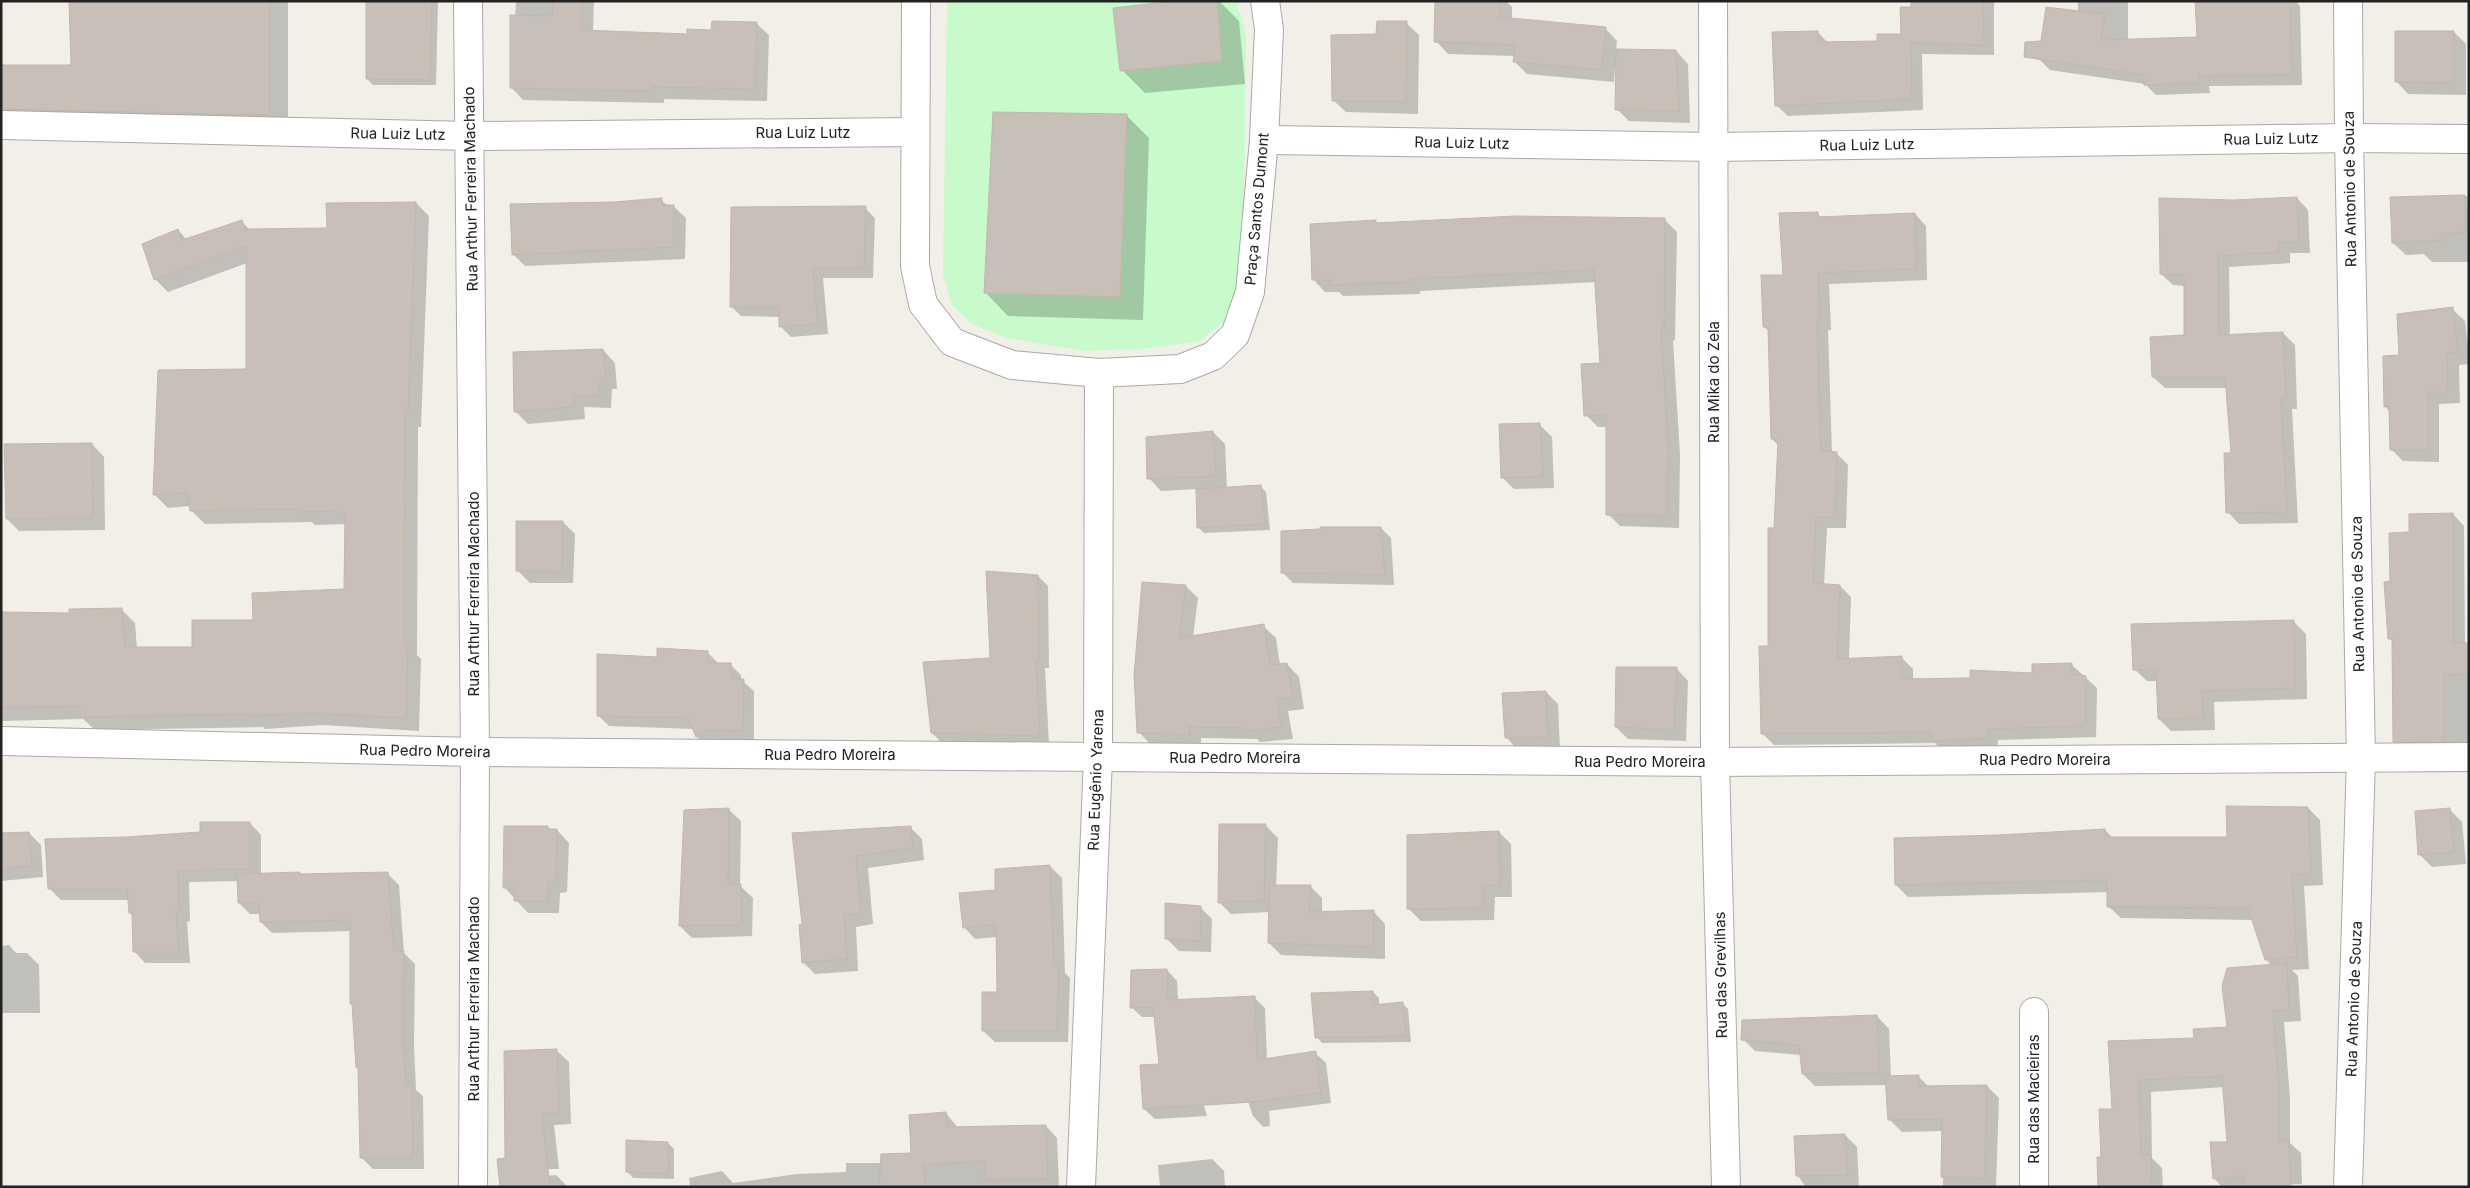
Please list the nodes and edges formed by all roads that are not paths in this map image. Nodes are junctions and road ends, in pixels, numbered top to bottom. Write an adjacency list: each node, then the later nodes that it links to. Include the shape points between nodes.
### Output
1 (468, 1): 8 (street, Rua Arthur Ferreira Machado)
2 (916, 1): 7 (street, Praça Santos Dumont)
3 (1265, 1): 10 (street, Praça Santos Dumont, via 1269,29)
4 (1714, 1): 12 (street, Rua Mika do Zela)
5 (2348, 1): 9 (street, Rua Antonio de Souza)
6 (1, 125): 8 (street, Rua Luiz Lutz)
7 (915, 132): 8 (street, Rua Luiz Lutz); 13 (street, Praça Santos Dumont, via 915,266 923,304 952,342 1012,365)
8 (471, 136): 15 (street, Rua Arthur Ferreira Machado)
9 (2349, 138): 11 (street, Rua Luiz Lutz); 12 (street, Rua Luiz Lutz); 18 (street, Rua Antonio de Souza)
10 (1264, 140): 12 (street, Rua Luiz Lutz); 13 (street, Praça Santos Dumont, via 1250,292 1235,335 1213,356 1180,369)
11 (2469, 140)
12 (1713, 147): 19 (street, Rua Mika do Zela)
13 (1099, 373): 16 (street, Rua Eugênio Yarena)
14 (1, 741): 15 (street, Rua Pedro Moreira)
15 (475, 752): 16 (street, Rua Pedro Moreira); 21 (street, Rua Arthur Ferreira Machado)
16 (1098, 757): 19 (street, Rua Pedro Moreira); 22 (street, Rua Eugênio Yarena)
17 (2469, 757): 18 (street, Rua Pedro Moreira)
18 (2362, 758): 19 (street, Rua Pedro Moreira); 25 (street, Rua Antonio de Souza)
19 (1715, 762): 23 (street, Rua das Grevilhas)
20 (2034, 1012): 24 (street, Rua das Macieiras)
21 (473, 1187)
22 (1081, 1187)
23 (1726, 1187)
24 (2034, 1187)
25 (2348, 1187)

